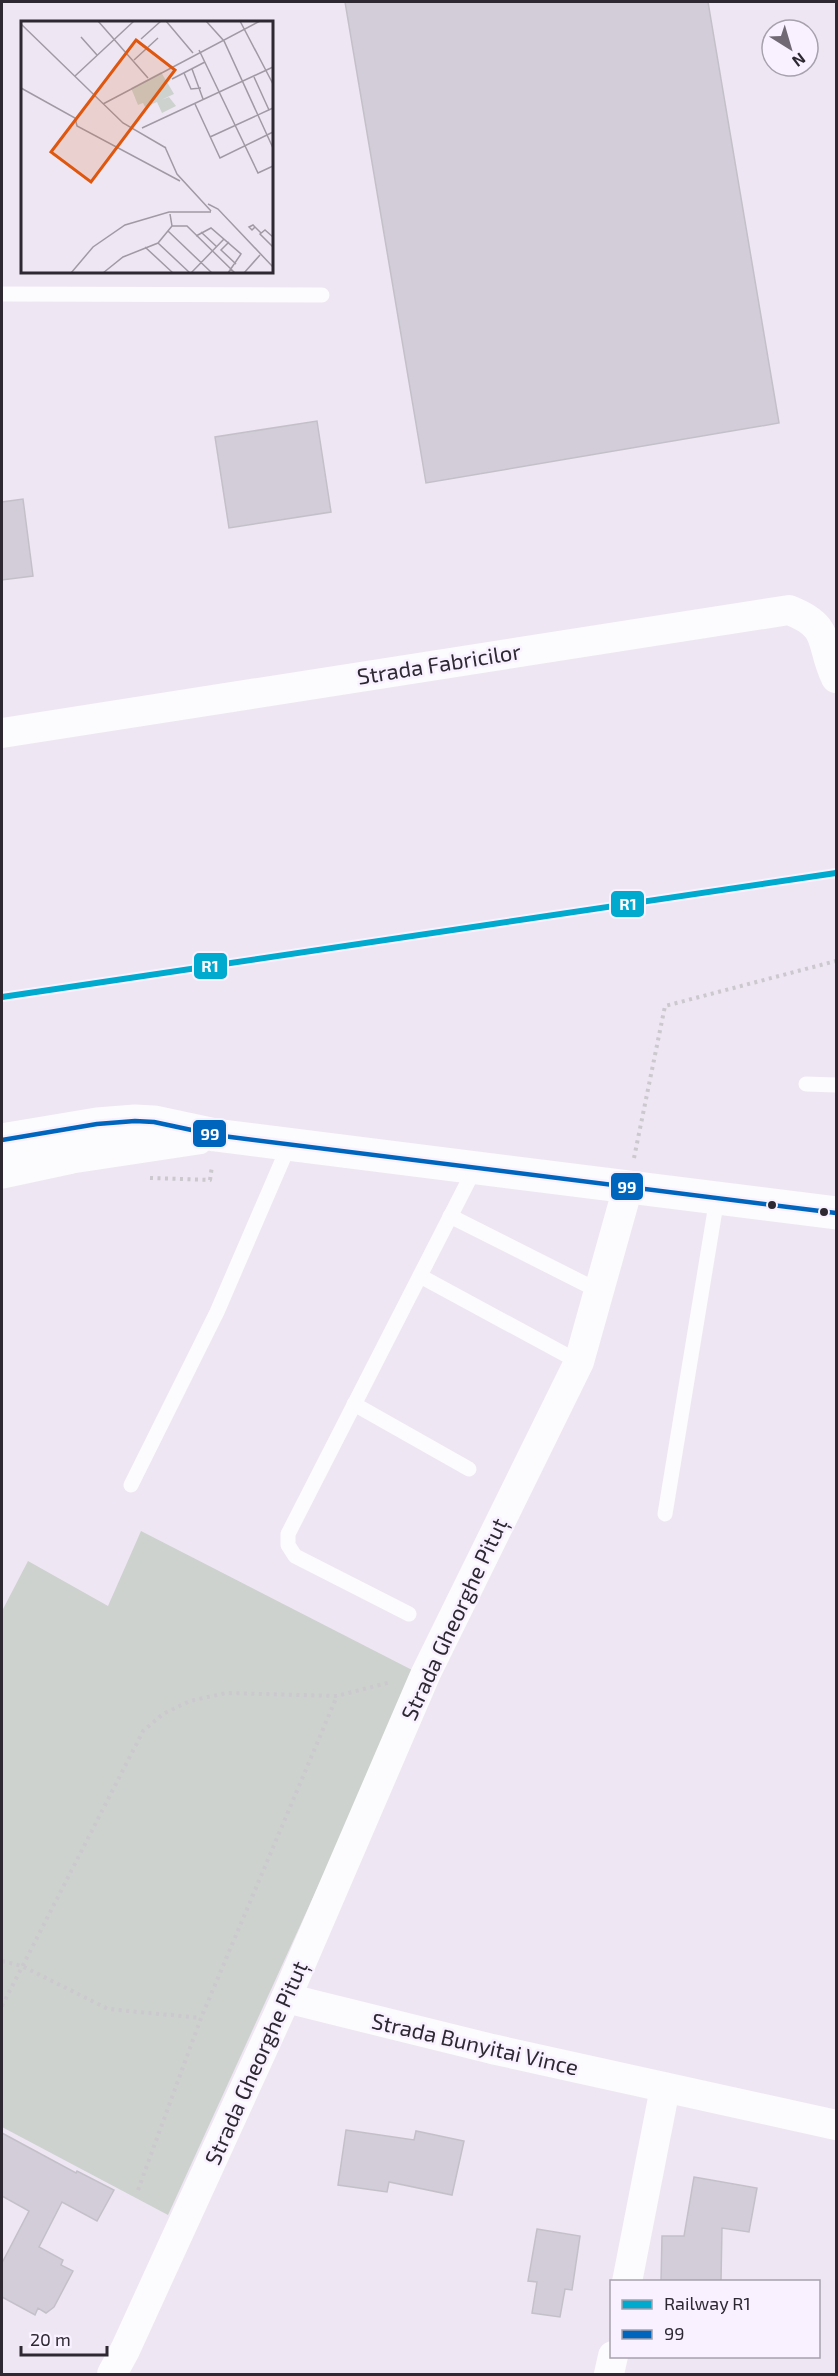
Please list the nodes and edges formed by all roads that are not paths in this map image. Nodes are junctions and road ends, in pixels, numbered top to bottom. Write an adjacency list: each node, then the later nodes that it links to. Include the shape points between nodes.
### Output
1 (2, 294): 2 (lane)
2 (322, 296)
3 (837, 678): 4 (street, Strada Fabricilor, via 821,630 789,610)
4 (2, 733)
5 (806, 1084): 6 (lane)
6 (837, 1085)
7 (215, 1135): 8 (main road, via 135,1121); 9 (main road); 11 (main road)
8 (2, 1140)
9 (289, 1144): 10 (main road); 21 (lane, via 217,1312)
10 (475, 1168): 12 (main road); 15 (lane)
11 (2, 1172)
12 (628, 1187): 13 (main road); 17 (street, Strada Gheorghe Pituț)
13 (717, 1198): 14 (main road); 22 (lane)
14 (837, 1213)
15 (450, 1216): 16 (lane); 17 (lane)
16 (420, 1275): 18 (lane); 19 (lane)
17 (599, 1292): 18 (street, Strada Gheorghe Pituț)
18 (579, 1362): 24 (street, Strada Gheorghe Pituț, via 426,1673)
19 (354, 1404): 20 (lane); 23 (lane, via 288,1534 288,1545 295,1556)
20 (469, 1469)
21 (131, 1485)
22 (665, 1514)
23 (409, 1614)
24 (286, 1998): 25 (street, Strada Bunyitai Vince); 29 (street, Strada Gheorghe Pituț)
25 (665, 2088): 26 (street, Strada Bunyitai Vince); 27 (street)
26 (837, 2125)
27 (627, 2280)
28 (613, 2358): 30 (street)
29 (112, 2374)
30 (609, 2374)

